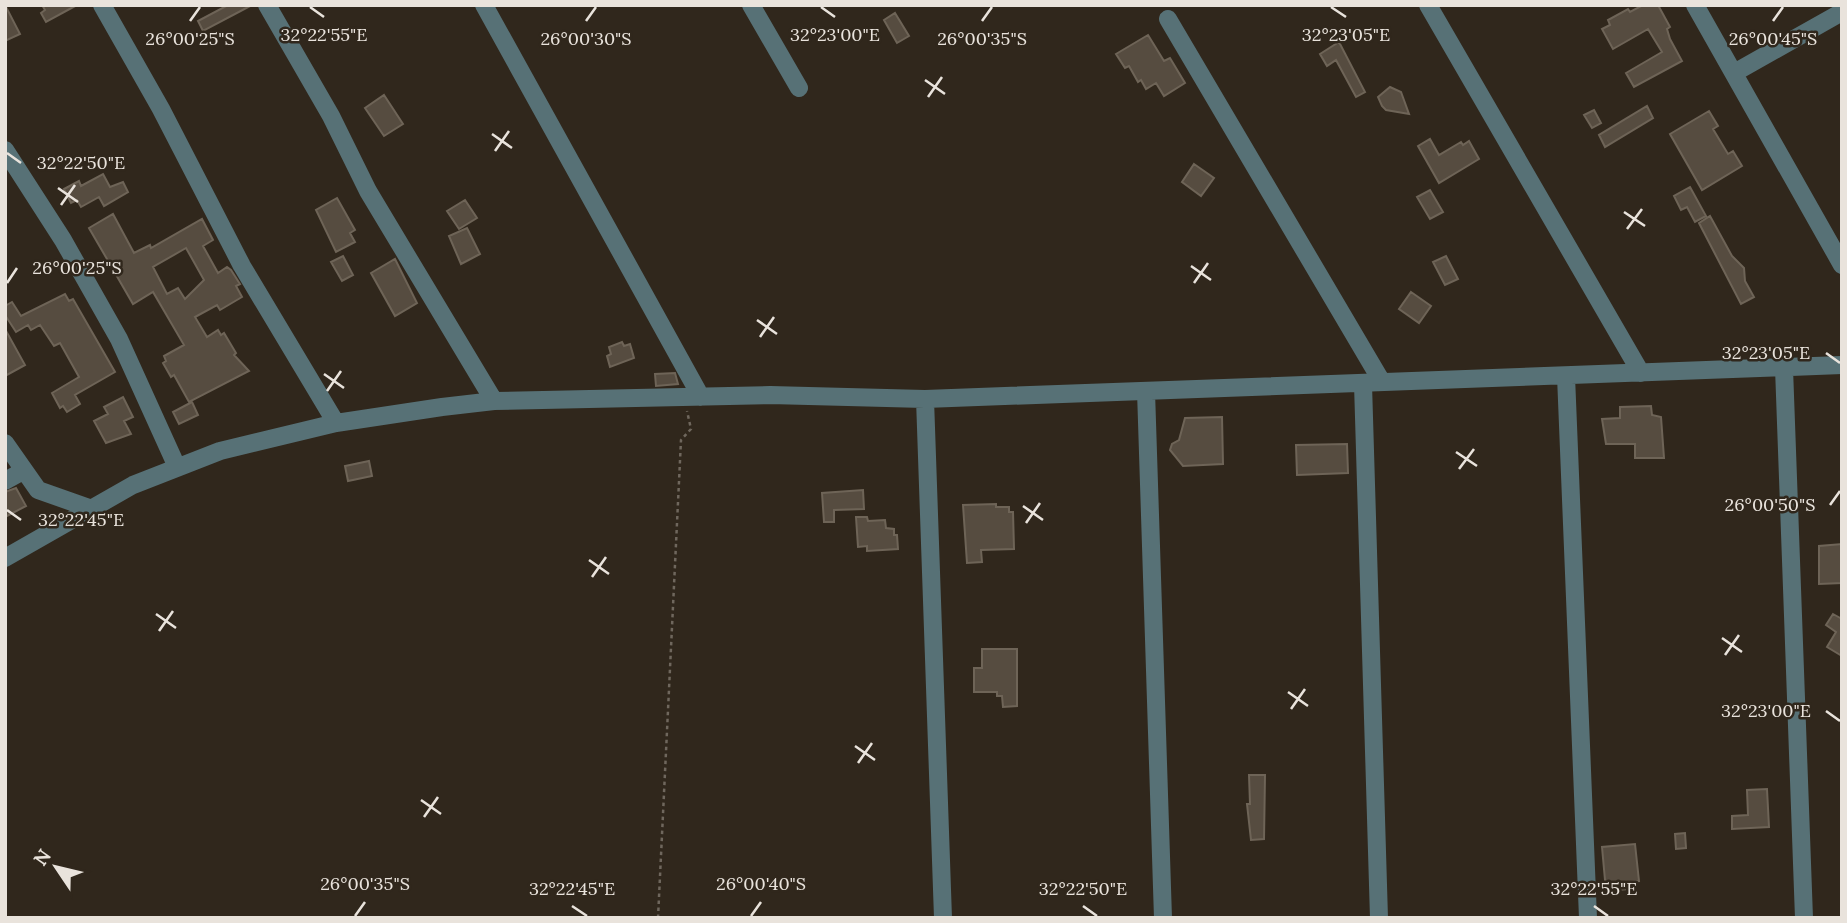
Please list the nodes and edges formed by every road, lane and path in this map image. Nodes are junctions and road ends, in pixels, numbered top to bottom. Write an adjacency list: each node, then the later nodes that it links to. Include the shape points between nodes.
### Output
1 (102, 5): 23 (street, via 242,266)
2 (267, 5): 22 (street, via 368,191)
3 (484, 5): 20 (street)
4 (751, 5): 10 (street)
5 (1428, 5): 15 (street)
6 (1695, 5): 9 (street)
7 (1842, 12): 9 (street)
8 (1168, 19): 17 (street)
9 (1734, 73): 12 (street)
10 (799, 88)
11 (5, 150): 25 (street, via 63,240 118,339)
12 (1842, 265)
13 (1842, 365): 14 (street)
14 (1784, 368): 15 (street); 35 (street)
15 (1641, 373): 16 (street)
16 (1566, 376): 17 (street); 34 (street)
17 (1382, 382): 18 (street)
18 (1363, 384): 19 (street); 33 (street)
19 (1146, 391): 21 (street); 32 (street)
20 (692, 397): 21 (street); 22 (street); 30 (path, via 691,429 681,440)
21 (925, 398): 31 (street)
22 (494, 401): 23 (street)
23 (336, 423): 25 (street, via 219,451)
24 (5, 443): 26 (street)
25 (177, 467): 28 (street)
26 (23, 471): 27 (street); 28 (street, via 38,490)
27 (5, 481)
28 (89, 508): 29 (street)
29 (5, 558)
30 (658, 918)
31 (943, 918)
32 (1163, 918)
33 (1379, 918)
34 (1588, 918)
35 (1804, 918)

